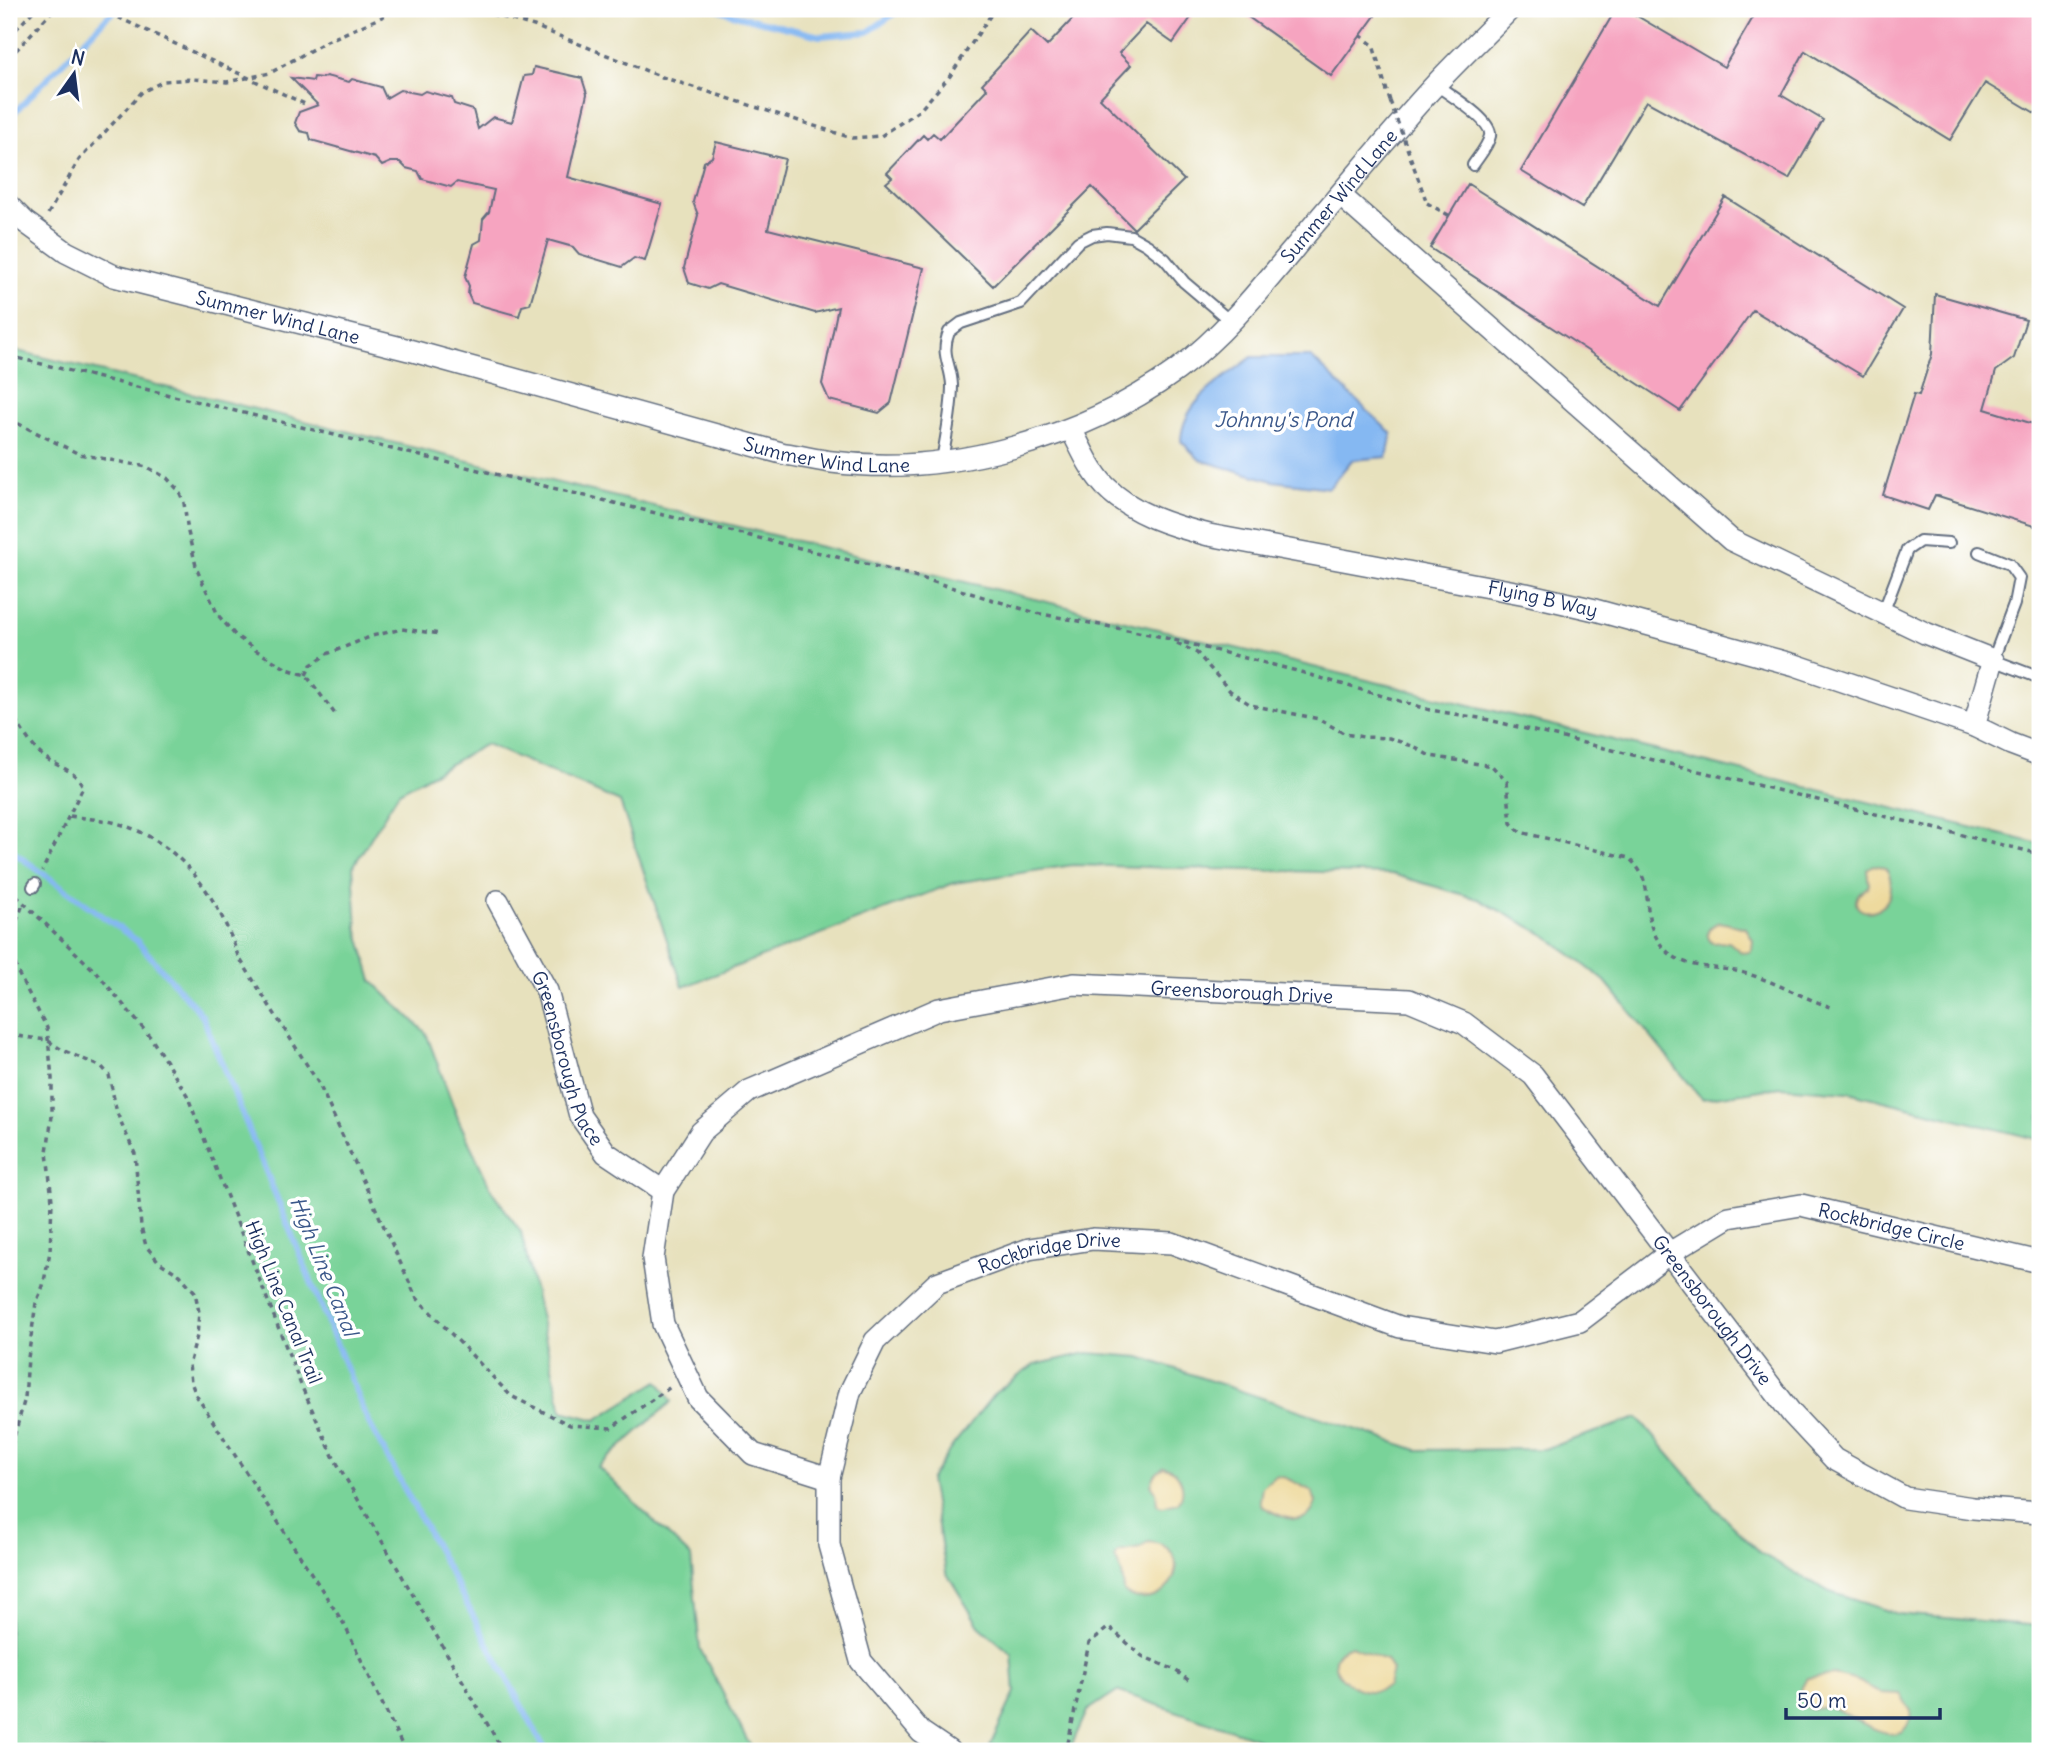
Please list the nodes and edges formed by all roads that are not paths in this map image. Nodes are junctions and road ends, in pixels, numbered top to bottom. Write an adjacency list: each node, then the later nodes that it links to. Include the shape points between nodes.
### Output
1 (1510, 9): 2 (street, Summer Wind Lane)
2 (1435, 85): 3 (lane, via 1489,127 1486,146); 4 (street, Summer Wind Lane)
3 (1473, 165)
4 (1340, 195): 6 (street, Summer Wind Lane); 11 (street, via 1731,540)
5 (9, 206): 8 (street, Summer Wind Lane, via 66,252 114,276 422,354 785,454 833,462)
6 (1230, 321): 7 (street, Summer Wind Lane, via 1177,369 1130,400); 8 (lane, via 1184,282 1165,259 1131,236 1092,235 1078,242 1021,303 961,323 949,332 944,355 952,382 951,402)
7 (1070, 429): 8 (street, Summer Wind Lane, via 988,454); 14 (street, Flying B Way, via 1105,486 1137,510 1170,525 1595,610 1795,665)
8 (942, 461)
9 (1949, 543): 11 (lane, via 1920,541 1907,550)
10 (1979, 552): 12 (lane, via 2009,564 2019,578)
11 (1883, 612): 12 (street)
12 (1993, 660): 13 (lane); 14 (street)
13 (2040, 678)
14 (1974, 726): 15 (street, Flying B Way)
15 (2040, 755)
16 (498, 901): 17 (street, Greensborough Place, via 547,991 580,1116 606,1153)
17 (663, 1191): 18 (street, Greensborough Drive, via 701,1132 749,1091 939,1009 1074,984 1409,1000 1464,1023 1533,1075); 20 (street, Greensborough Drive, via 653,1258 663,1324 698,1398 753,1454)
18 (1668, 1254): 19 (street, Rockbridge Circle, via 1729,1217 1801,1205); 20 (street, Rockbridge Drive, via 1580,1321 1495,1342 1400,1327 1172,1243 1093,1239 1029,1249 937,1283 875,1340 850,1392); 21 (street, Greensborough Drive, via 1793,1414 1834,1459 1905,1498)
19 (2040, 1262)
20 (829, 1478): 22 (street, Rockbridge Drive, via 829,1545 861,1661 921,1732)
21 (2040, 1513)
22 (949, 1751)

